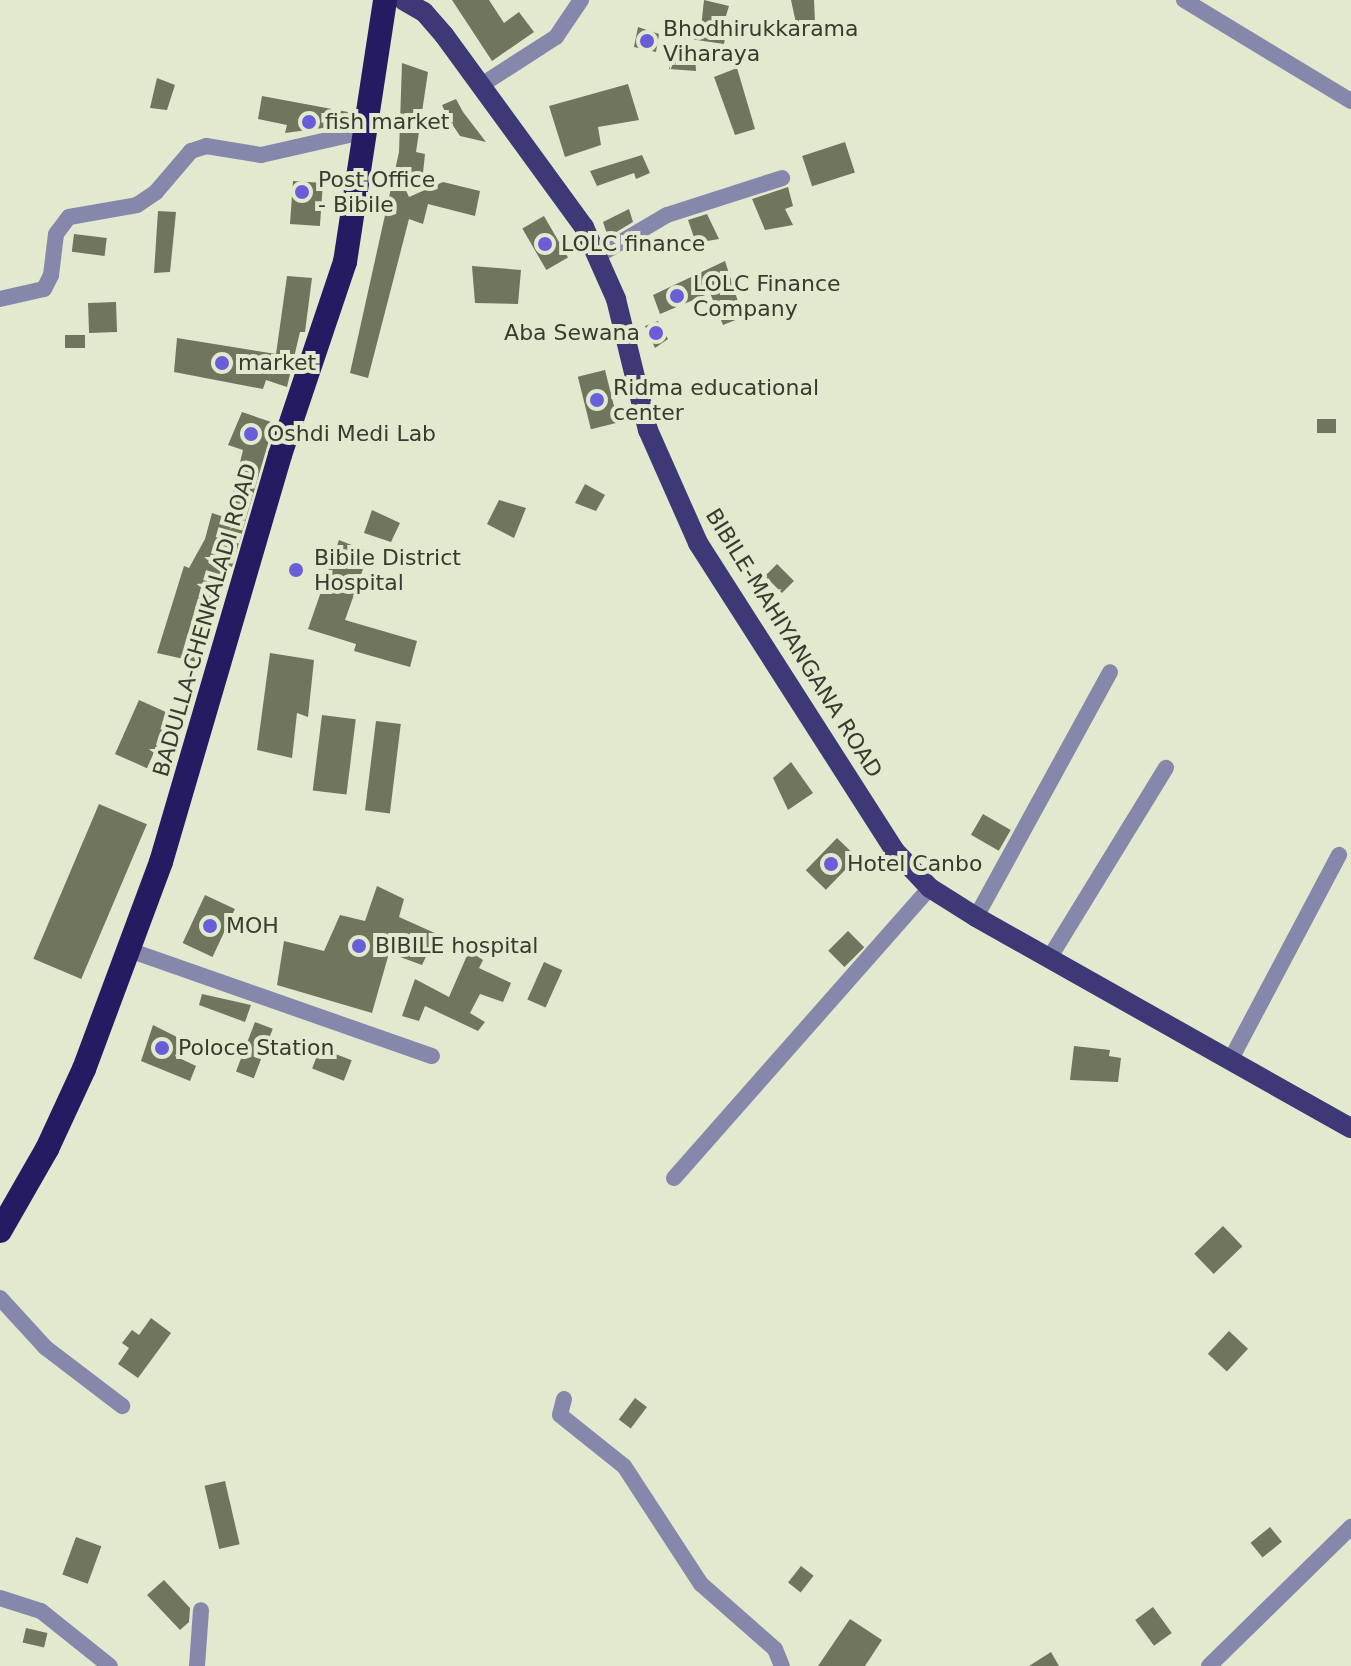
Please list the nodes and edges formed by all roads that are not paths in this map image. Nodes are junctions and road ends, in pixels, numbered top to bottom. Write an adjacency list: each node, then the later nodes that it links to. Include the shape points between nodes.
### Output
1 (385, 0): 7 (highway, BADULLA-CHENKALADI ROAD)
2 (403, 0): 5 (main road, BIBILE-MAHIYANGANA ROAD, via 424,12)
3 (581, 0): 5 (street, via 556,37)
4 (1184, 0): 6 (street)
5 (483, 84): 9 (main road, BIBILE-MAHIYANGANA ROAD, via 559,188)
6 (1351, 101)
7 (362, 132): 10 (street, via 261,155 206,146 191,151 156,192 137,205 69,217 56,234 44,289); 16 (highway, BADULLA-CHENKALADI ROAD, via 345,262 280,455 161,862)
8 (782, 178): 9 (street, via 667,215)
9 (599, 255): 14 (main road, BIBILE-MAHIYANGANA ROAD, via 616,299 648,430 698,543 895,851)
10 (0, 299)
11 (1110, 672): 15 (street)
12 (1166, 768): 17 (street)
13 (1339, 855): 19 (street)
14 (930, 888): 15 (main road, BIBILE-MAHIYANGANA ROAD); 21 (street)
15 (976, 917): 17 (main road, BIBILE-MAHIYANGANA ROAD)
16 (129, 950): 18 (street); 22 (highway, BADULLA-CHENKALADI ROAD, via 84,1069)
17 (1050, 957): 19 (main road, BIBILE-MAHIYANGANA ROAD)
18 (432, 1056)
19 (1231, 1059): 20 (main road, BIBILE-MAHIYANGANA ROAD)
20 (1351, 1128)
21 (674, 1178)
22 (0, 1231)
23 (0, 1298): 25 (street, via 46,1348)
24 (564, 1399): 31 (street, via 560,1415 624,1466 701,1584 775,1649)
25 (122, 1406)
26 (1351, 1527): 32 (street)
27 (0, 1598): 29 (street, via 41,1611)
28 (201, 1610): 30 (street)
29 (110, 1666)
30 (197, 1666)
31 (782, 1666)
32 (1209, 1666)

